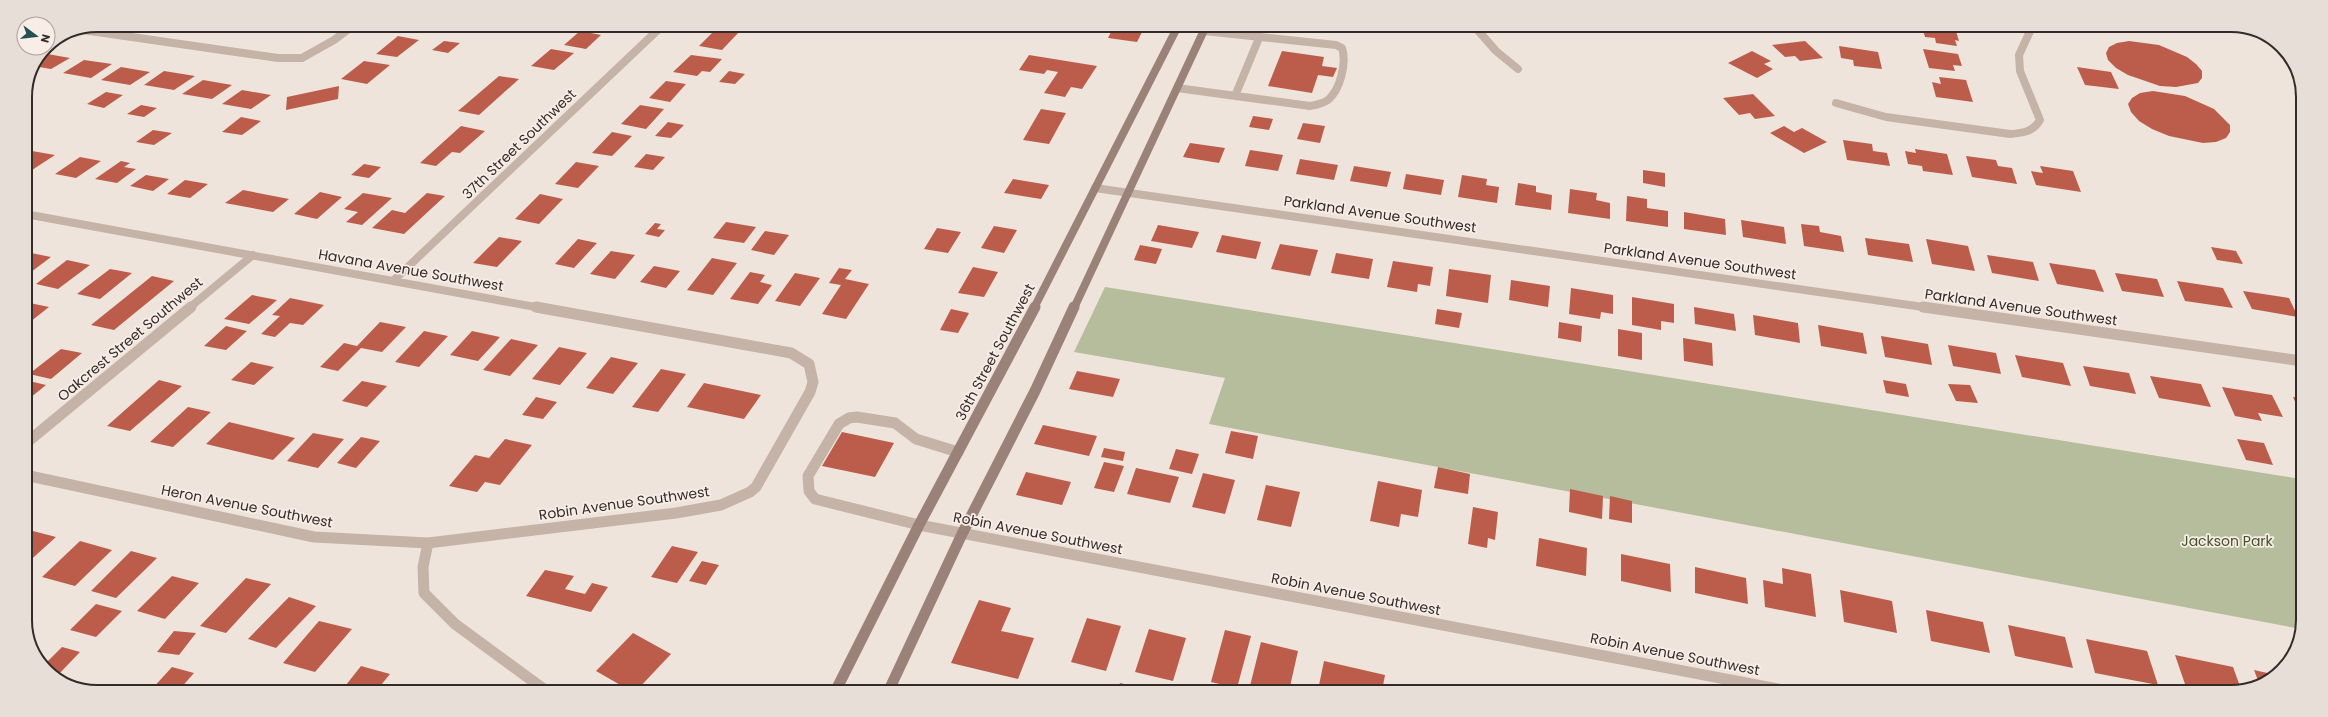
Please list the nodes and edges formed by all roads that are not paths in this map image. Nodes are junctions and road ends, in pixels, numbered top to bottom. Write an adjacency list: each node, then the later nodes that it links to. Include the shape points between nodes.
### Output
1 (97, 32): 2 (street, via 278,58 302,58)
2 (345, 32)
3 (656, 32): 18 (street, 37th Street Southwest)
4 (1175, 32): 14 (street, 36th Street Southwest)
5 (1204, 32): 11 (street)
6 (1223, 32): 9 (street)
7 (1479, 32): 10 (street, via 1496,51)
8 (2030, 32): 13 (street, via 2020,55 2020,71 2040,120 2036,128 2026,133 2010,134 1886,117)
9 (1259, 38): 12 (street); 12 (street, via 1289,38 1342,48 1345,57 1335,91 1324,103 1310,106)
10 (1518, 69)
11 (1177, 88): 12 (street); 15 (street)
12 (1235, 96)
13 (1836, 103)
14 (1095, 188): 15 (street, Parkland Avenue Southwest); 22 (street, 36th Street Southwest)
15 (1127, 192): 20 (street, Parkland Avenue Southwest); 25 (street, via 1035,391)
16 (32, 215): 17 (street, Havana Avenue Southwest)
17 (253, 255): 18 (street, Havana Avenue Southwest); 21 (street, Oakcrest Street Southwest)
18 (393, 281): 19 (street, Havana Avenue Southwest)
19 (791, 353): 26 (street, Robin Avenue Southwest, via 809,364 813,382 791,427 756,487 750,492 721,505 676,513)
20 (2296, 360)
21 (32, 438)
22 (958, 452): 24 (street, 36th Street Southwest); 24 (street, Robin Avenue Southwest, via 916,438 895,423 857,416 839,424 808,476 809,491 815,499)
23 (32, 477): 26 (street, Heron Avenue Southwest, via 314,537)
24 (919, 525): 25 (street, Robin Avenue Southwest); 28 (street, 36th Street Southwest)
25 (962, 534): 29 (street); 30 (street, Robin Avenue Southwest)
26 (428, 543): 27 (street, via 423,567 424,593 455,624)
27 (538, 685)
28 (839, 685)
29 (891, 685)
30 (1741, 685)

